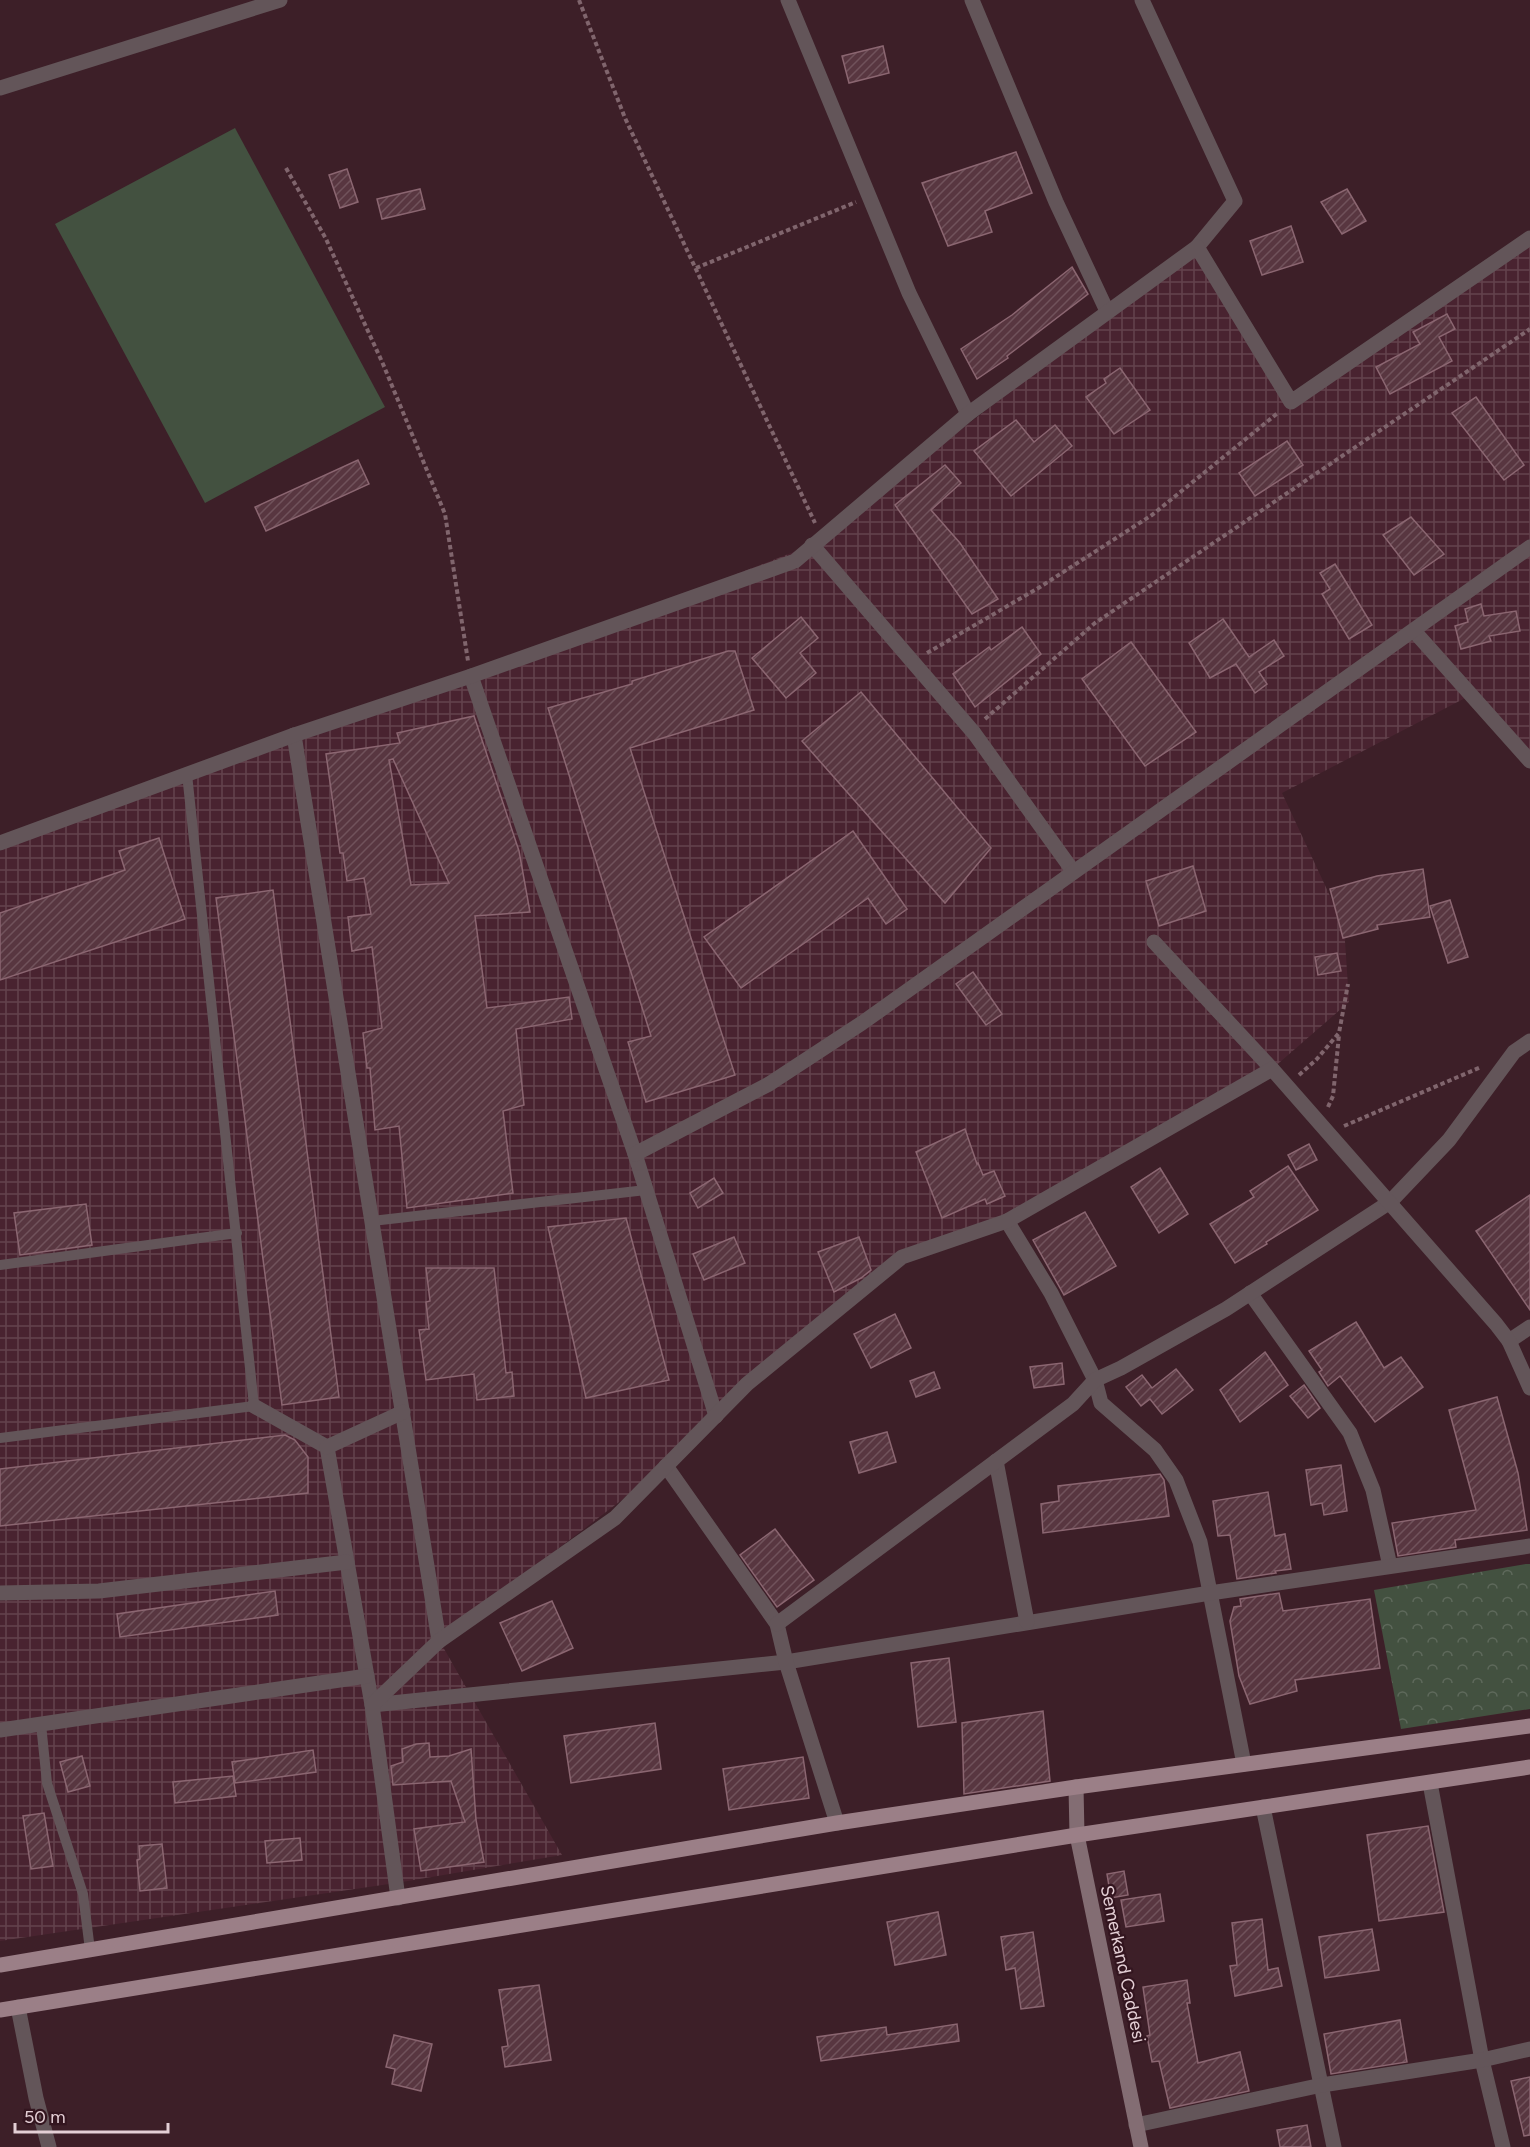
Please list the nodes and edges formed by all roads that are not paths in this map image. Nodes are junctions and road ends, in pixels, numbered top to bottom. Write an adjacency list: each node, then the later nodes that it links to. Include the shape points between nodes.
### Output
1 (280, 0): 5 (street)
2 (788, 0): 9 (street, via 909,293)
3 (972, 0): 8 (street, via 1056,202)
4 (1142, 0): 7 (street, via 1235,201)
5 (0, 88)
6 (1530, 238): 7 (street, via 1291,402)
7 (1197, 247): 8 (street)
8 (1107, 311): 9 (street)
9 (968, 414): 10 (street)
10 (817, 541): 13 (street, via 795,561); 18 (street, via 974,733)
11 (1530, 547): 12 (street)
12 (1413, 631): 15 (street); 18 (street)
13 (471, 676): 14 (street); 22 (street)
14 (294, 735): 16 (street); 25 (street)
15 (1530, 761)
16 (187, 774): 17 (street); 27 (lane)
17 (0, 843)
18 (1073, 870): 22 (street, via 862,1023 769,1084)
19 (1154, 942): 21 (street)
20 (1530, 1041): 24 (street, via 1514,1052 1449,1140)
21 (1272, 1069): 24 (street); 26 (street)
22 (635, 1154): 23 (street)
23 (646, 1190): 25 (lane); 36 (street)
24 (1390, 1202): 29 (street); 31 (street)
25 (372, 1221): 35 (street)
26 (1007, 1221): 32 (street, via 1051,1293); 36 (street, via 902,1257 747,1384)
27 (237, 1233): 28 (lane); 34 (lane)
28 (0, 1265)
29 (1250, 1293): 32 (street); 43 (street, via 1350,1434 1373,1490)
30 (1530, 1327): 31 (street)
31 (1509, 1341): 33 (street)
32 (1095, 1380): 39 (street, via 1073,1404); 45 (street, via 1101,1403 1155,1450 1176,1480 1200,1542)
33 (1530, 1388)
34 (254, 1406): 37 (lane); 38 (street)
35 (403, 1413): 38 (street); 48 (street)
36 (716, 1416): 40 (street)
37 (0, 1438)
38 (327, 1447): 42 (street)
39 (996, 1461): 46 (street); 47 (street)
40 (666, 1466): 47 (street); 48 (street, via 615,1518)
41 (1530, 1546): 43 (street)
42 (347, 1562): 44 (street, via 99,1592); 50 (street)
43 (1390, 1566): 45 (street)
44 (0, 1593)
45 (1210, 1593): 46 (street); 55 (street)
46 (1027, 1622): 49 (street)
47 (777, 1624): 49 (street)
48 (439, 1641): 51 (street)
49 (786, 1662): 51 (street); 60 (street)
50 (367, 1676): 51 (street); 52 (street)
51 (372, 1705): 62 (street)
52 (41, 1724): 54 (street); 63 (lane, via 47,1783 83,1894)
53 (1530, 1726): 55 (main road)
54 (0, 1730)
55 (1244, 1764): 58 (main road)
56 (1530, 1767): 57 (main road)
57 (1430, 1783): 59 (main road); 69 (street)
58 (1076, 1787): 60 (main road); 61 (street, Semerkand Caddesi)
59 (1263, 1807): 61 (main road); 70 (street)
60 (837, 1822): 62 (main road)
61 (1077, 1835): 65 (main road); 71 (street, Semerkand Caddesi)
62 (398, 1898): 63 (main road)
63 (90, 1950): 64 (main road)
64 (0, 1965)
65 (18, 2007): 66 (main road); 67 (street); 72 (street)
66 (0, 2010)
67 (0, 2016)
68 (1530, 2049): 69 (street)
69 (1482, 2060): 70 (street); 75 (street)
70 (1322, 2085): 71 (street); 74 (street)
71 (1137, 2125): 73 (street, Semerkand Caddesi)
72 (49, 2147)
73 (1141, 2147)
74 (1335, 2147)
75 (1503, 2147)

